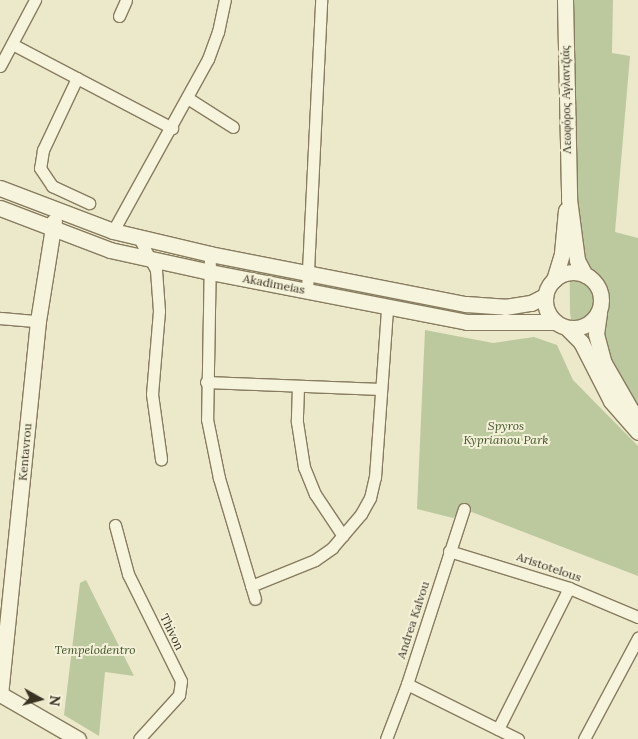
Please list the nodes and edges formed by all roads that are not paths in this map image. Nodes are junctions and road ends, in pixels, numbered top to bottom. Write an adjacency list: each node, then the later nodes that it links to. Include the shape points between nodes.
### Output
1 (35, 0): 7 (street)
2 (126, 0): 6 (street)
3 (225, 0): 10 (street, via 218,32)
4 (321, 0): 24 (street)
5 (565, 0): 14 (main road, Λεωφόρος Αγλαντζιάς)
6 (119, 16)
7 (12, 44): 8 (street); 9 (street)
8 (0, 66)
9 (77, 78): 12 (street); 15 (street, via 43,150 40,168 52,186)
10 (188, 99): 11 (street); 12 (street)
11 (233, 127)
12 (172, 128): 19 (street)
13 (0, 188): 17 (main road, Akadimeias)
14 (569, 199): 25 (main road, Λεωφόρος Αγλαντζιάς, via 578,260); 26 (main road, Λεωφόρος Αγλαντζιάς, via 562,253)
15 (90, 203)
16 (0, 208): 18 (main road, Akadimeias)
17 (58, 210): 18 (main road, Kentavrou); 19 (main road, Akadimeias)
18 (51, 229): 22 (main road, Akadimeias, via 110,250); 32 (main road, Kentavrou)
19 (113, 231): 20 (main road, Akadimeias)
20 (139, 238): 21 (main road, Akadimeias); 22 (street)
21 (210, 254): 23 (street); 24 (main road, Akadimeias)
22 (153, 260): 23 (main road, Akadimeias); 39 (street, via 158,311 152,394)
23 (210, 272): 27 (main road, Akadimeias); 34 (street)
24 (308, 272): 27 (street); 28 (main road, Akadimeias, via 466,304 505,307 531,303)
25 (585, 274): 26 (main road, via 566,273); 30 (main road, via 600,291)
26 (554, 280): 28 (main road)
27 (307, 291): 29 (main road, Akadimeias)
28 (545, 296): 33 (main road, via 546,310)
29 (387, 308): 33 (main road, Akadimeias, via 468,322); 36 (street)
30 (598, 313): 33 (main road, via 583,327); 37 (main road, via 596,334 604,363)
31 (0, 318): 32 (street)
32 (38, 321): 50 (main road, Kentavrou)
33 (561, 325): 38 (main road, via 581,342 611,401)
34 (206, 382): 35 (street); 44 (street, via 207,419 216,464)
35 (298, 387): 36 (street); 42 (street, via 297,422 304,467 315,494)
36 (381, 389): 42 (street, via 374,484 361,514)
37 (638, 420)
38 (638, 432)
39 (161, 459)
40 (464, 509): 43 (street, Andrea Kalvou)
41 (115, 525): 53 (street, Thivon, via 128,574 181,681 179,695)
42 (343, 536): 44 (street, via 314,560)
43 (449, 551): 45 (street, Aristotelous); 49 (street, Andrea Kalvou)
44 (251, 586): 46 (street)
45 (569, 588): 47 (street, Aristotelous); 51 (street)
46 (255, 599)
47 (638, 617)
48 (638, 638): 56 (street)
49 (407, 684): 51 (street); 54 (street, Andrea Kalvou)
50 (0, 695): 52 (main road)
51 (498, 729): 55 (street)
52 (78, 739)
53 (138, 739)
54 (386, 739)
55 (518, 739)
56 (584, 739)

